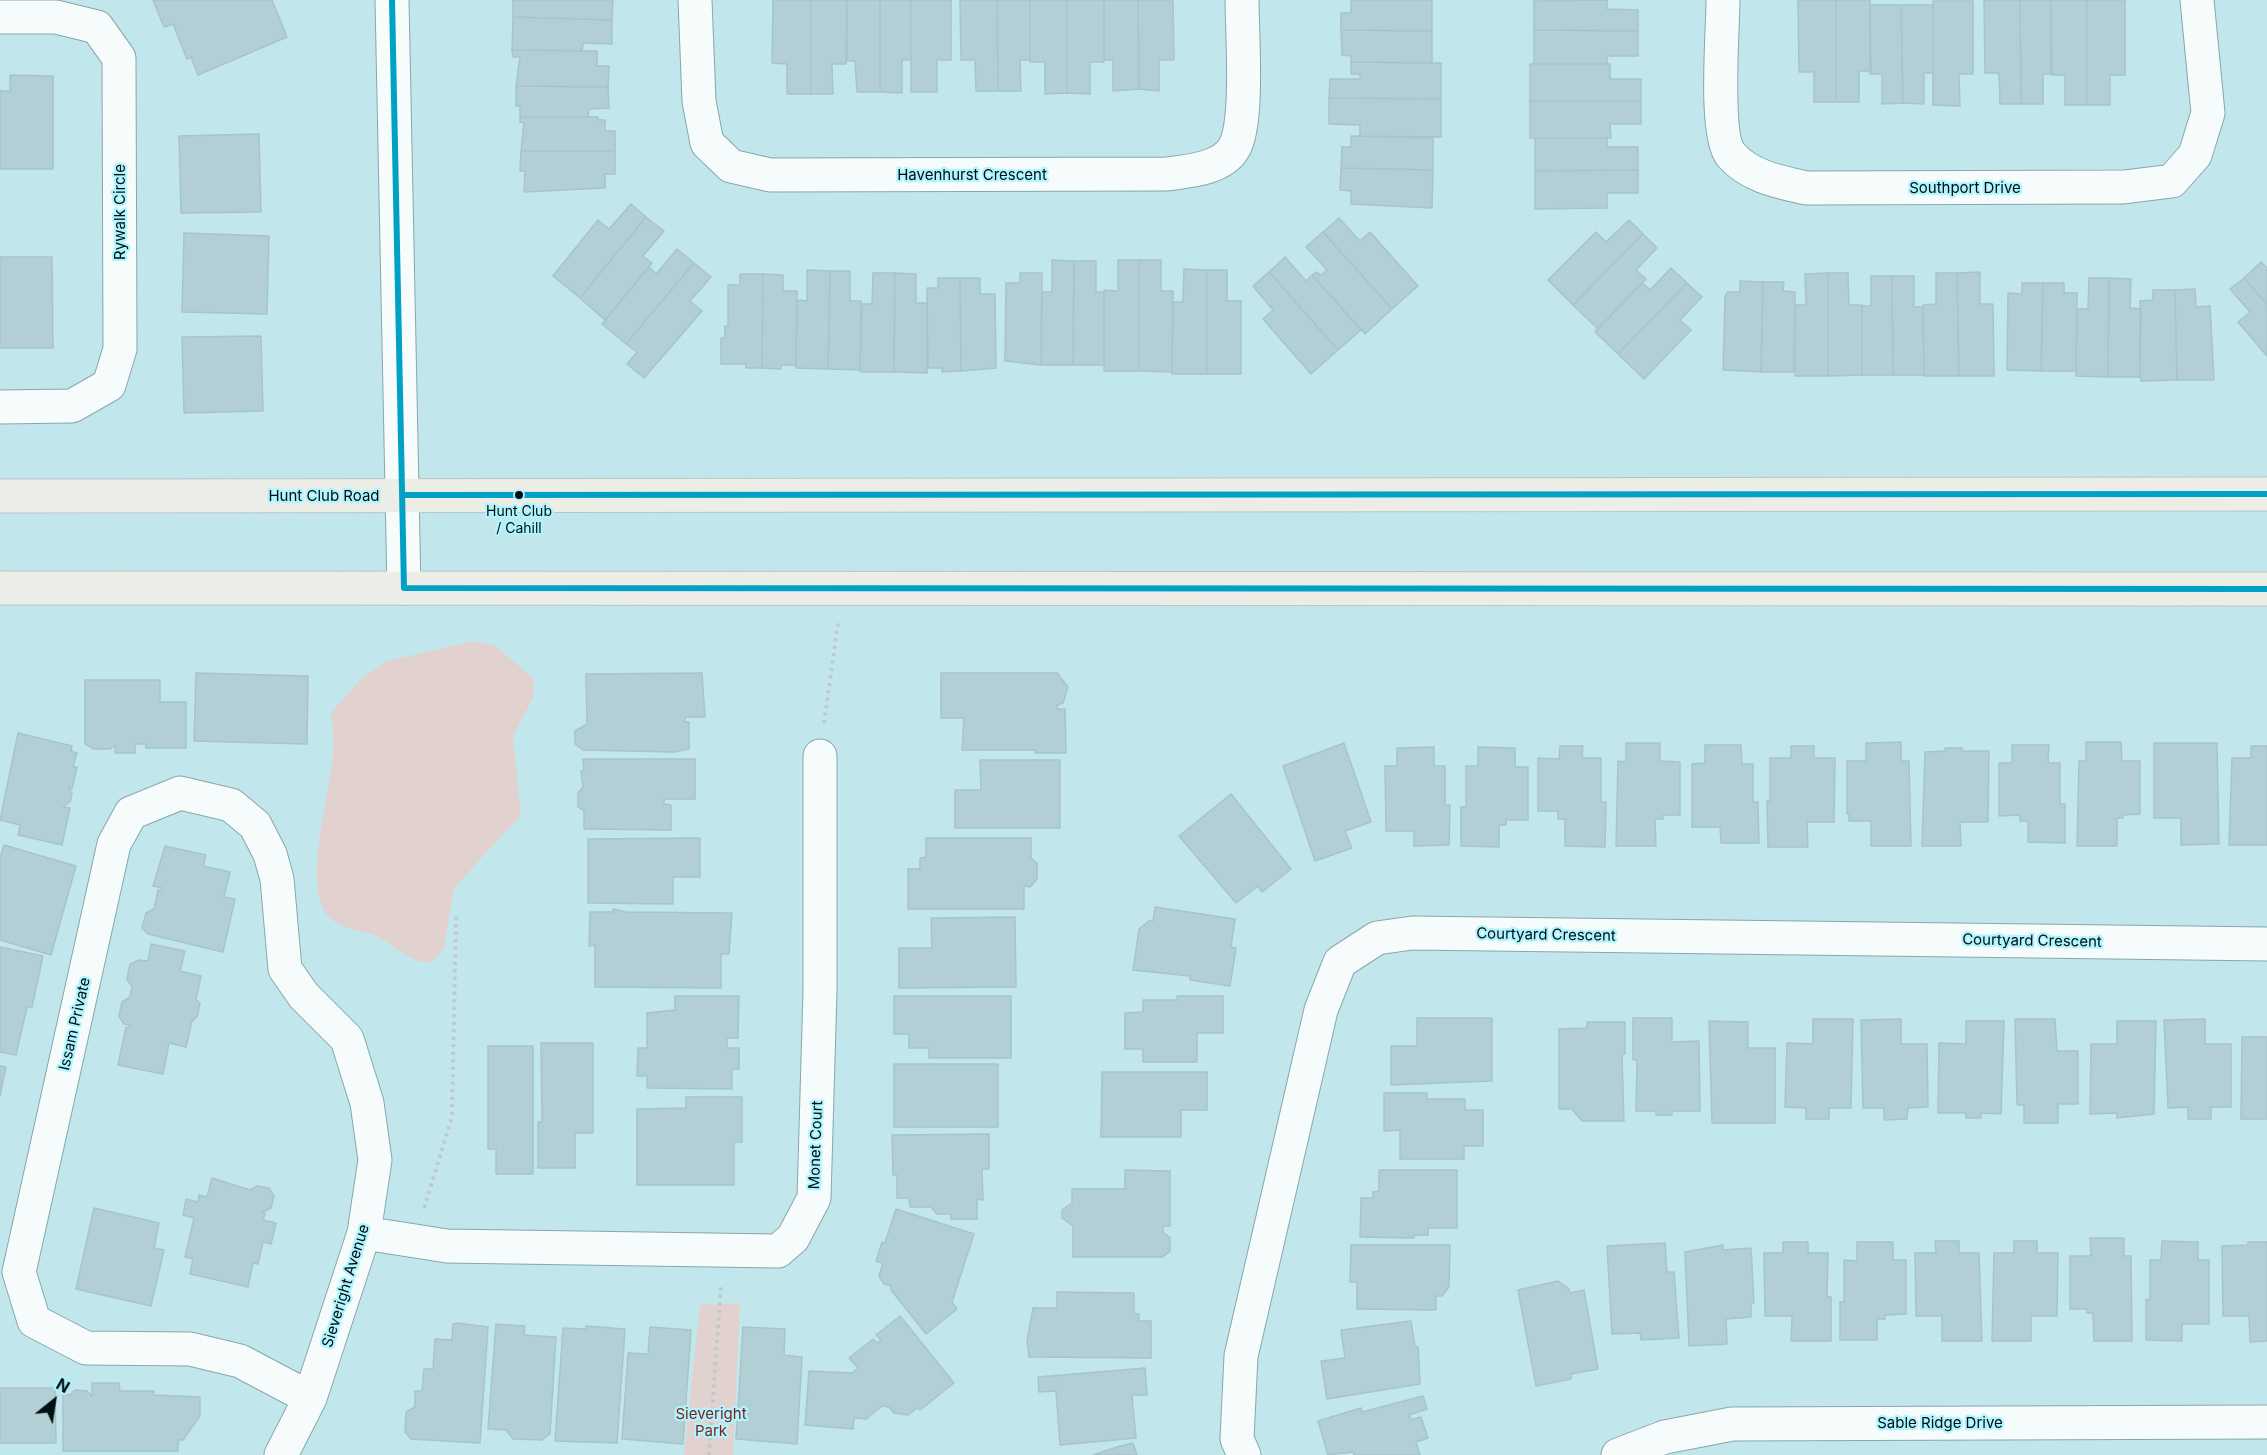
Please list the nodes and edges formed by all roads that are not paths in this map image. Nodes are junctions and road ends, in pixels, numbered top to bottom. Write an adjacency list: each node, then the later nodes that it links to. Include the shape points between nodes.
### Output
1 (392, 0): 9 (street)
2 (695, 0): 3 (street, Havenhurst Crescent, via 699,101 707,143 731,166 770,175 1167,174 1208,169 1234,149 1242,122)
3 (1242, 0)
4 (1723, 0): 5 (street, Southport Drive, via 1721,122 1730,154 1763,177 1806,188 2124,187 2172,181 2195,155 2208,113)
5 (2197, 0)
6 (0, 17): 7 (street, Rywalk Circle, via 56,17 97,27 119,58 120,349 110,385 72,406)
7 (0, 407)
8 (2267, 494): 9 (main road, Hunt Club Road)
9 (402, 495): 10 (main road, Hunt Club Road); 12 (street)
10 (0, 496)
11 (0, 588): 12 (main road)
12 (404, 588): 13 (main road)
13 (2267, 589)
14 (820, 756): 17 (street, Monet Court, via 820,991 814,1198 793,1238 778,1251 723,1251 447,1246)
15 (2267, 944): 21 (street, Courtyard Crescent, via 1412,933 1377,938 1340,962 1321,1010 1240,1356 1237,1439)
16 (347, 1039): 17 (street, Sieveright Avenue, via 367,1103 375,1160); 18 (street, Issam Private, via 304,996 285,969 277,879 255,825 231,805 180,793 130,813 114,844 19,1272 34,1321 86,1348 190,1349 240,1361)
17 (364, 1233): 18 (street, Sieveright Avenue)
18 (310, 1398): 20 (street, Sieveright Avenue)
19 (2267, 1422): 22 (street, Sable Ridge Drive, via 1732,1424 1665,1437)
20 (281, 1455)
21 (1244, 1455)
22 (1618, 1455)

